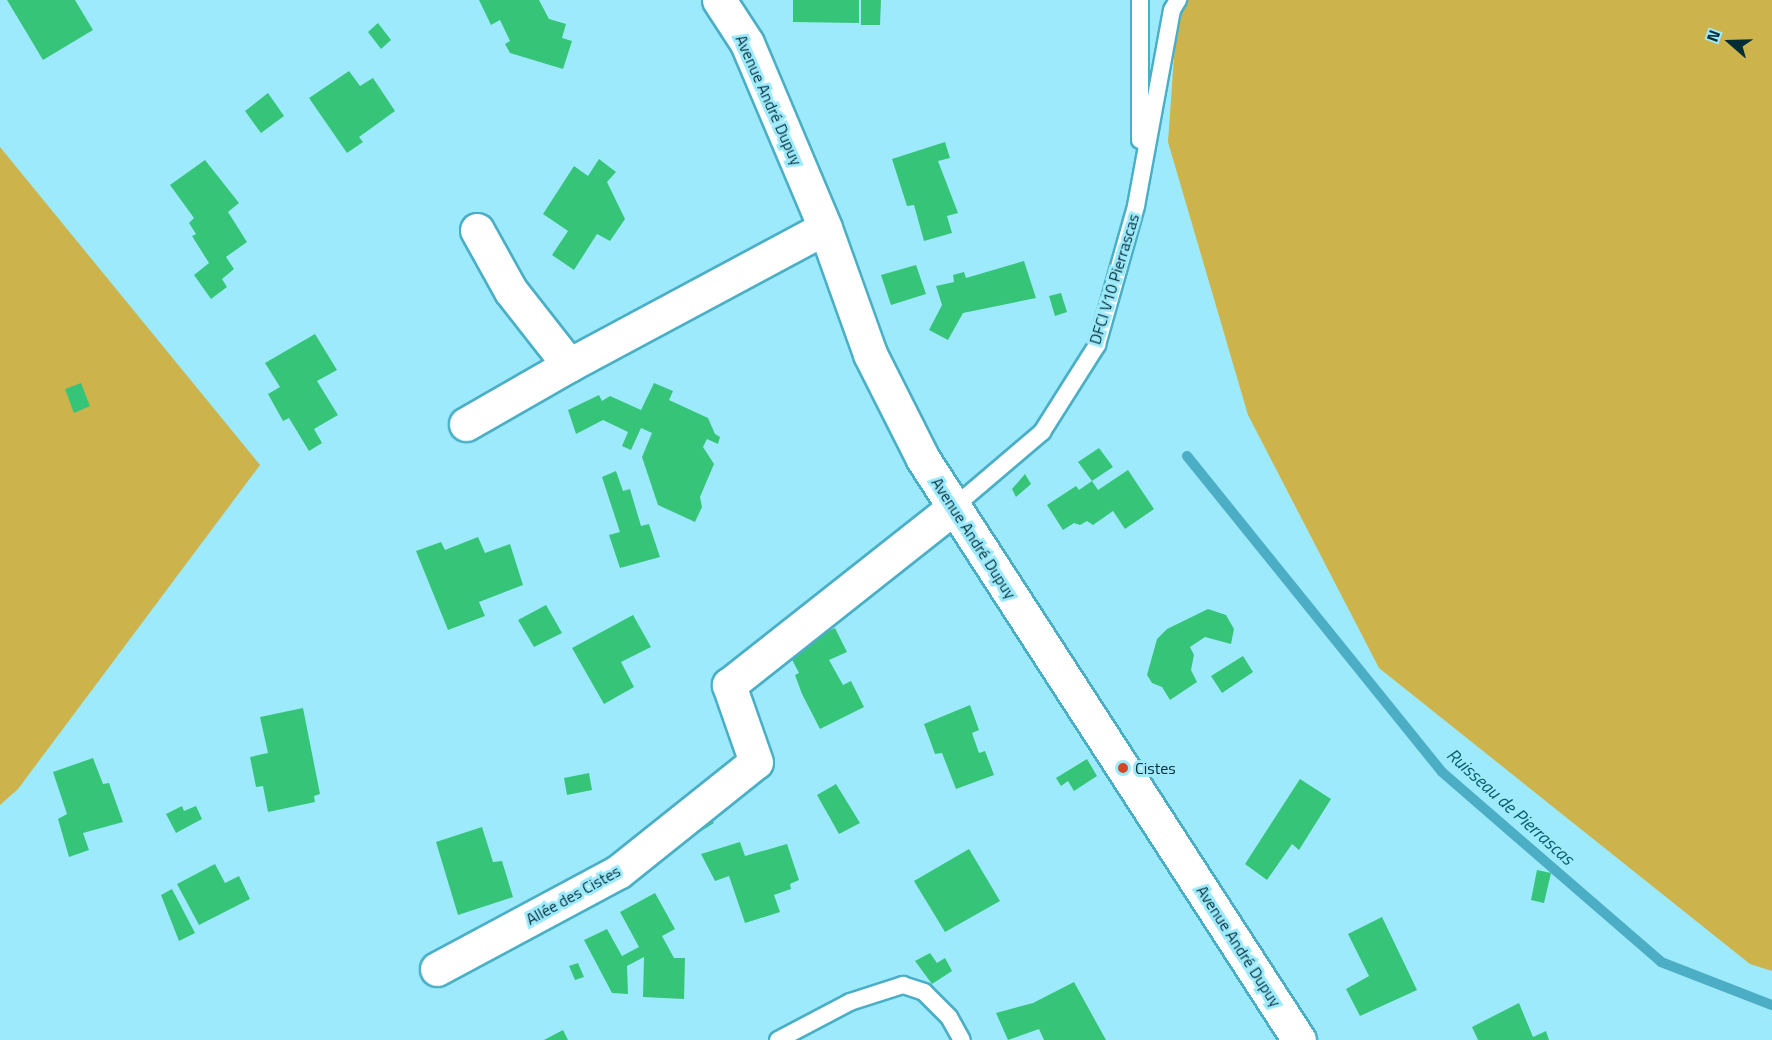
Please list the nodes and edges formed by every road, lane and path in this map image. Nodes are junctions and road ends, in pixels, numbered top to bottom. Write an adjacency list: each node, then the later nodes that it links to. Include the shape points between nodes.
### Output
1 (719, 0): 5 (street, Avenue André Dupuy, via 747,43)
2 (1140, 0): 4 (lane)
3 (1178, 0): 4 (lane, DFCI V10 Pierrascas, via 1172,10)
4 (1140, 179): 9 (lane, DFCI V10 Pierrascas, via 1097,345 1042,432)
5 (825, 228): 7 (street); 9 (street, Avenue André Dupuy, via 870,354 923,459)
6 (477, 230): 7 (street, via 511,291)
7 (568, 365): 8 (street)
8 (466, 424)
9 (954, 507): 10 (street, Allée des Cistes, via 729,685 756,762 618,872); 13 (street, Avenue André Dupuy)
10 (437, 969)
11 (778, 1040): 12 (lane, via 850,1002 903,985 924,992 949,1017)
12 (962, 1040)
13 (1299, 1040)

